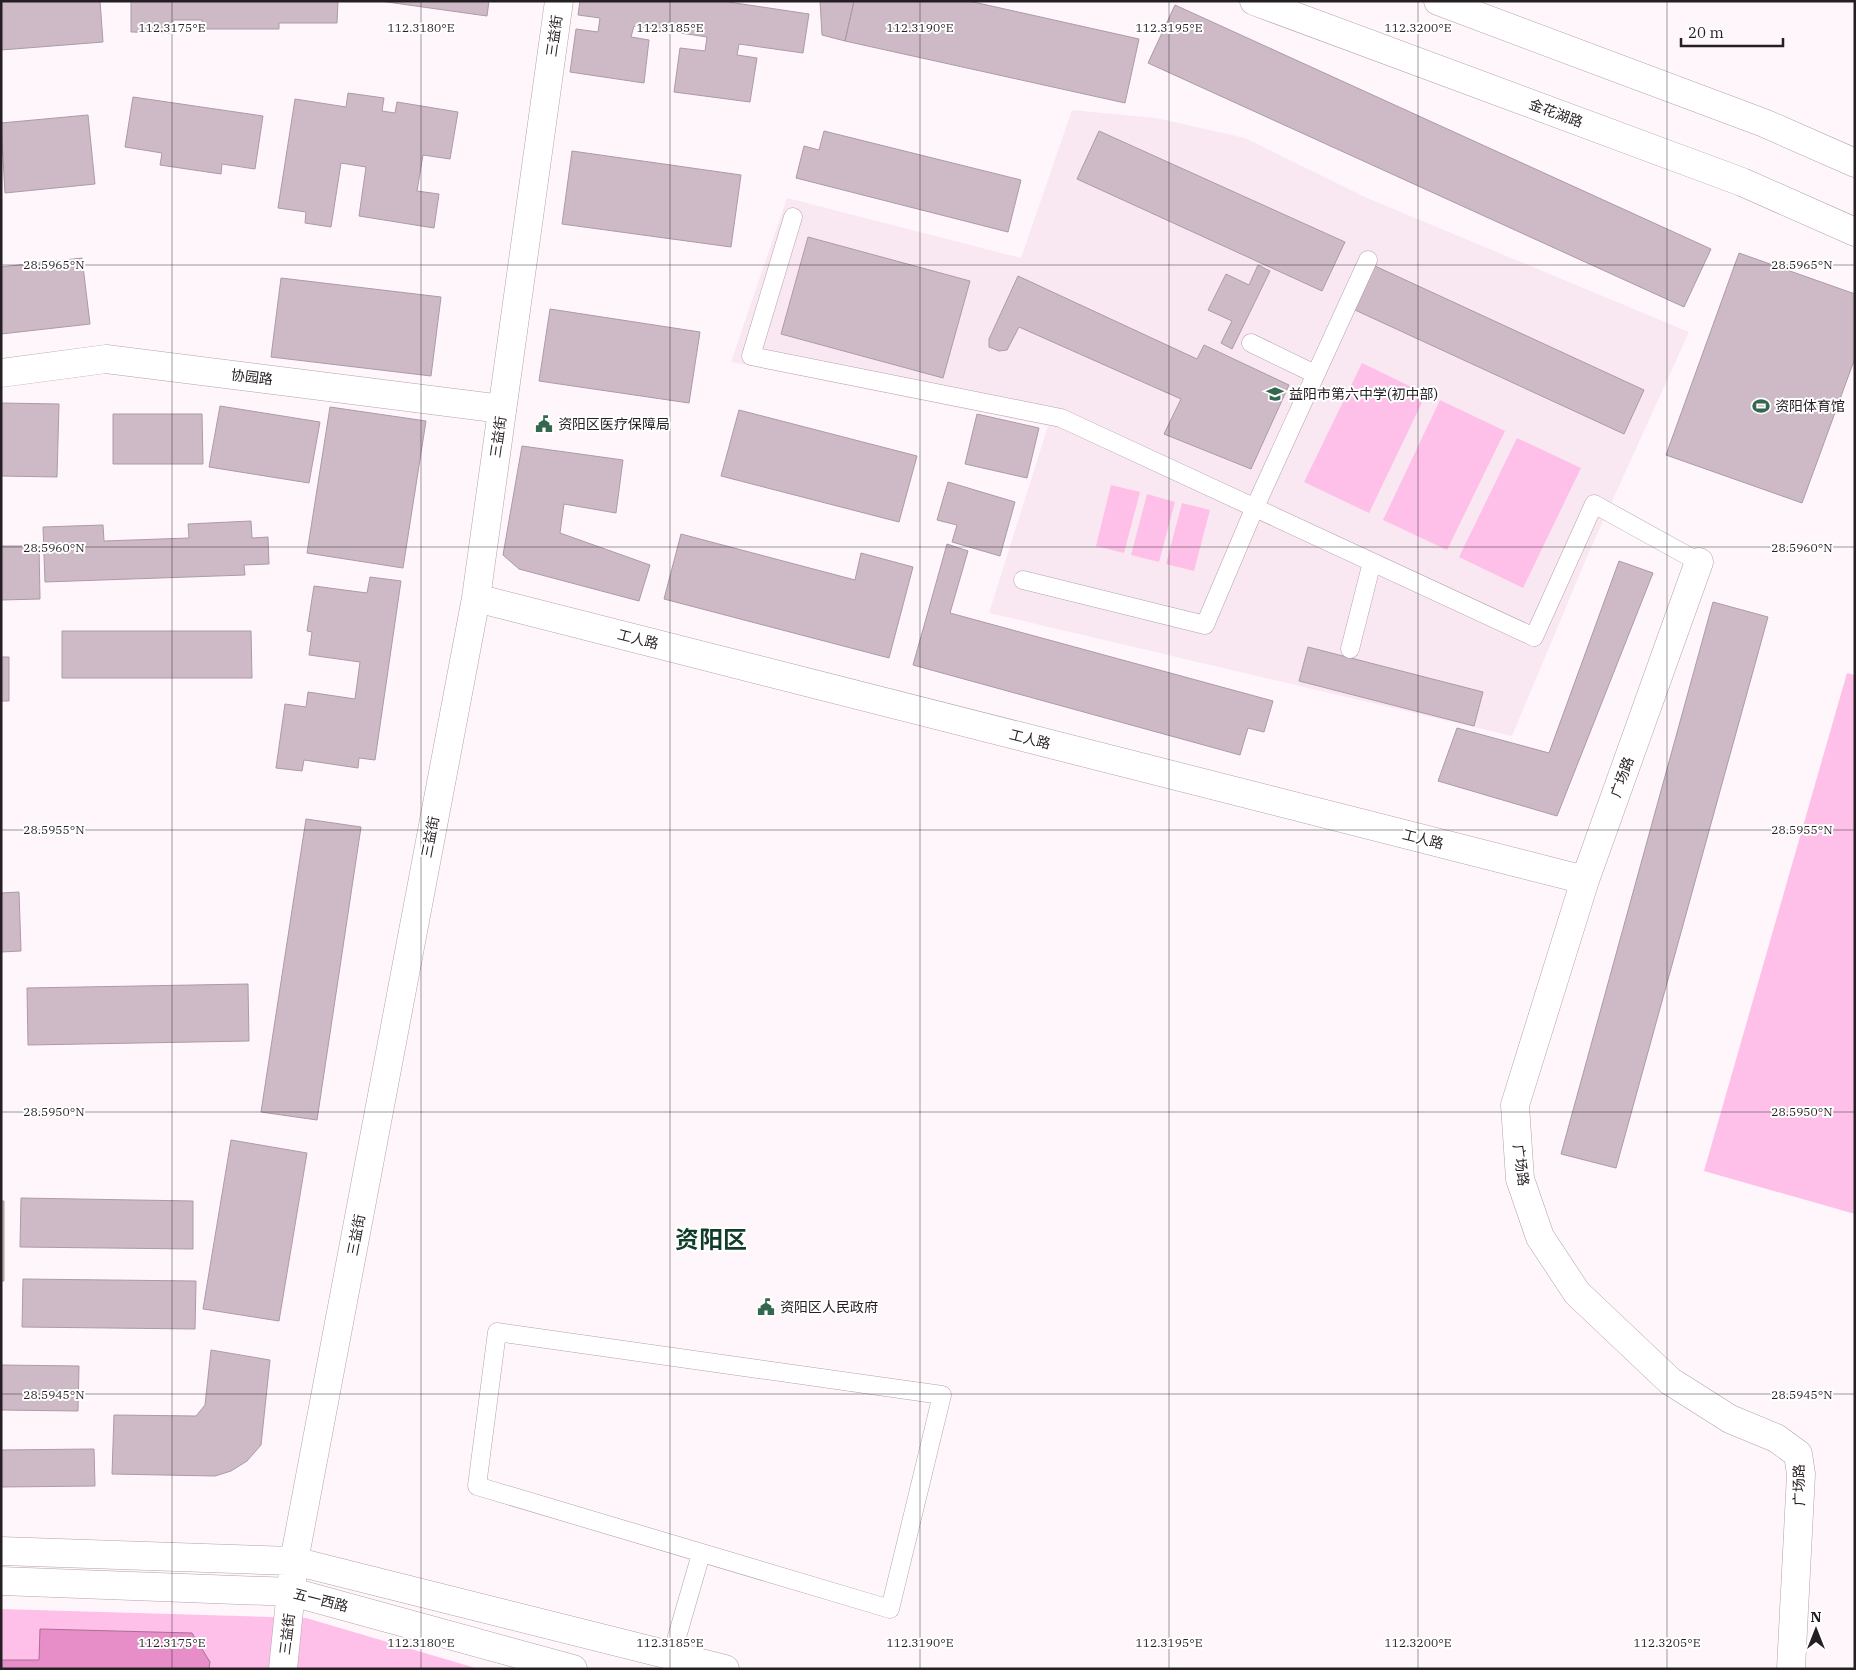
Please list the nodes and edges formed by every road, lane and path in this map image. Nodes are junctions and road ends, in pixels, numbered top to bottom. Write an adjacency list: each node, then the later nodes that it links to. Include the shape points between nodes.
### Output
1 (558, 1): 11 (street, 三益街)
2 (1254, 1): 6 (street, 金花湖路, via 1742,182)
3 (1438, 1): 4 (street, via 1764,123)
4 (1855, 163)
5 (794, 217): 12 (lane, via 751,356 1061,418)
6 (1855, 232)
7 (1368, 260): 10 (lane)
8 (1250, 343): 10 (lane)
9 (1, 373): 11 (street, 协园路, via 106,359)
10 (1315, 374): 12 (lane)
11 (502, 410): 16 (street, 三益街)
12 (1254, 507): 13 (lane); 15 (lane, via 1205,625)
13 (1372, 562): 14 (lane, via 1534,637 1594,504); 17 (lane)
14 (1699, 562): 18 (street, 广场路)
15 (1023, 580)
16 (476, 598): 18 (street, 工人路); 21 (street, 三益街)
17 (1350, 650)
18 (1586, 880): 28 (street, 广场路, via 1515,1105 1520,1179 1540,1237 1578,1293 1670,1381 1730,1419 1776,1438 1798,1454 1801,1474)
19 (1, 1551): 21 (street)
20 (701, 1554): 20 (lane, via 890,1610 942,1396 497,1332 476,1486); 24 (lane)
21 (294, 1562): 23 (street, 三益街); 24 (street)
22 (1, 1581): 23 (street, 五一西路)
23 (292, 1592): 25 (street, 三益街); 26 (street, 五一西路)
24 (672, 1654): 27 (street)
25 (283, 1669)
26 (573, 1669)
27 (725, 1669)
28 (1792, 1669)

